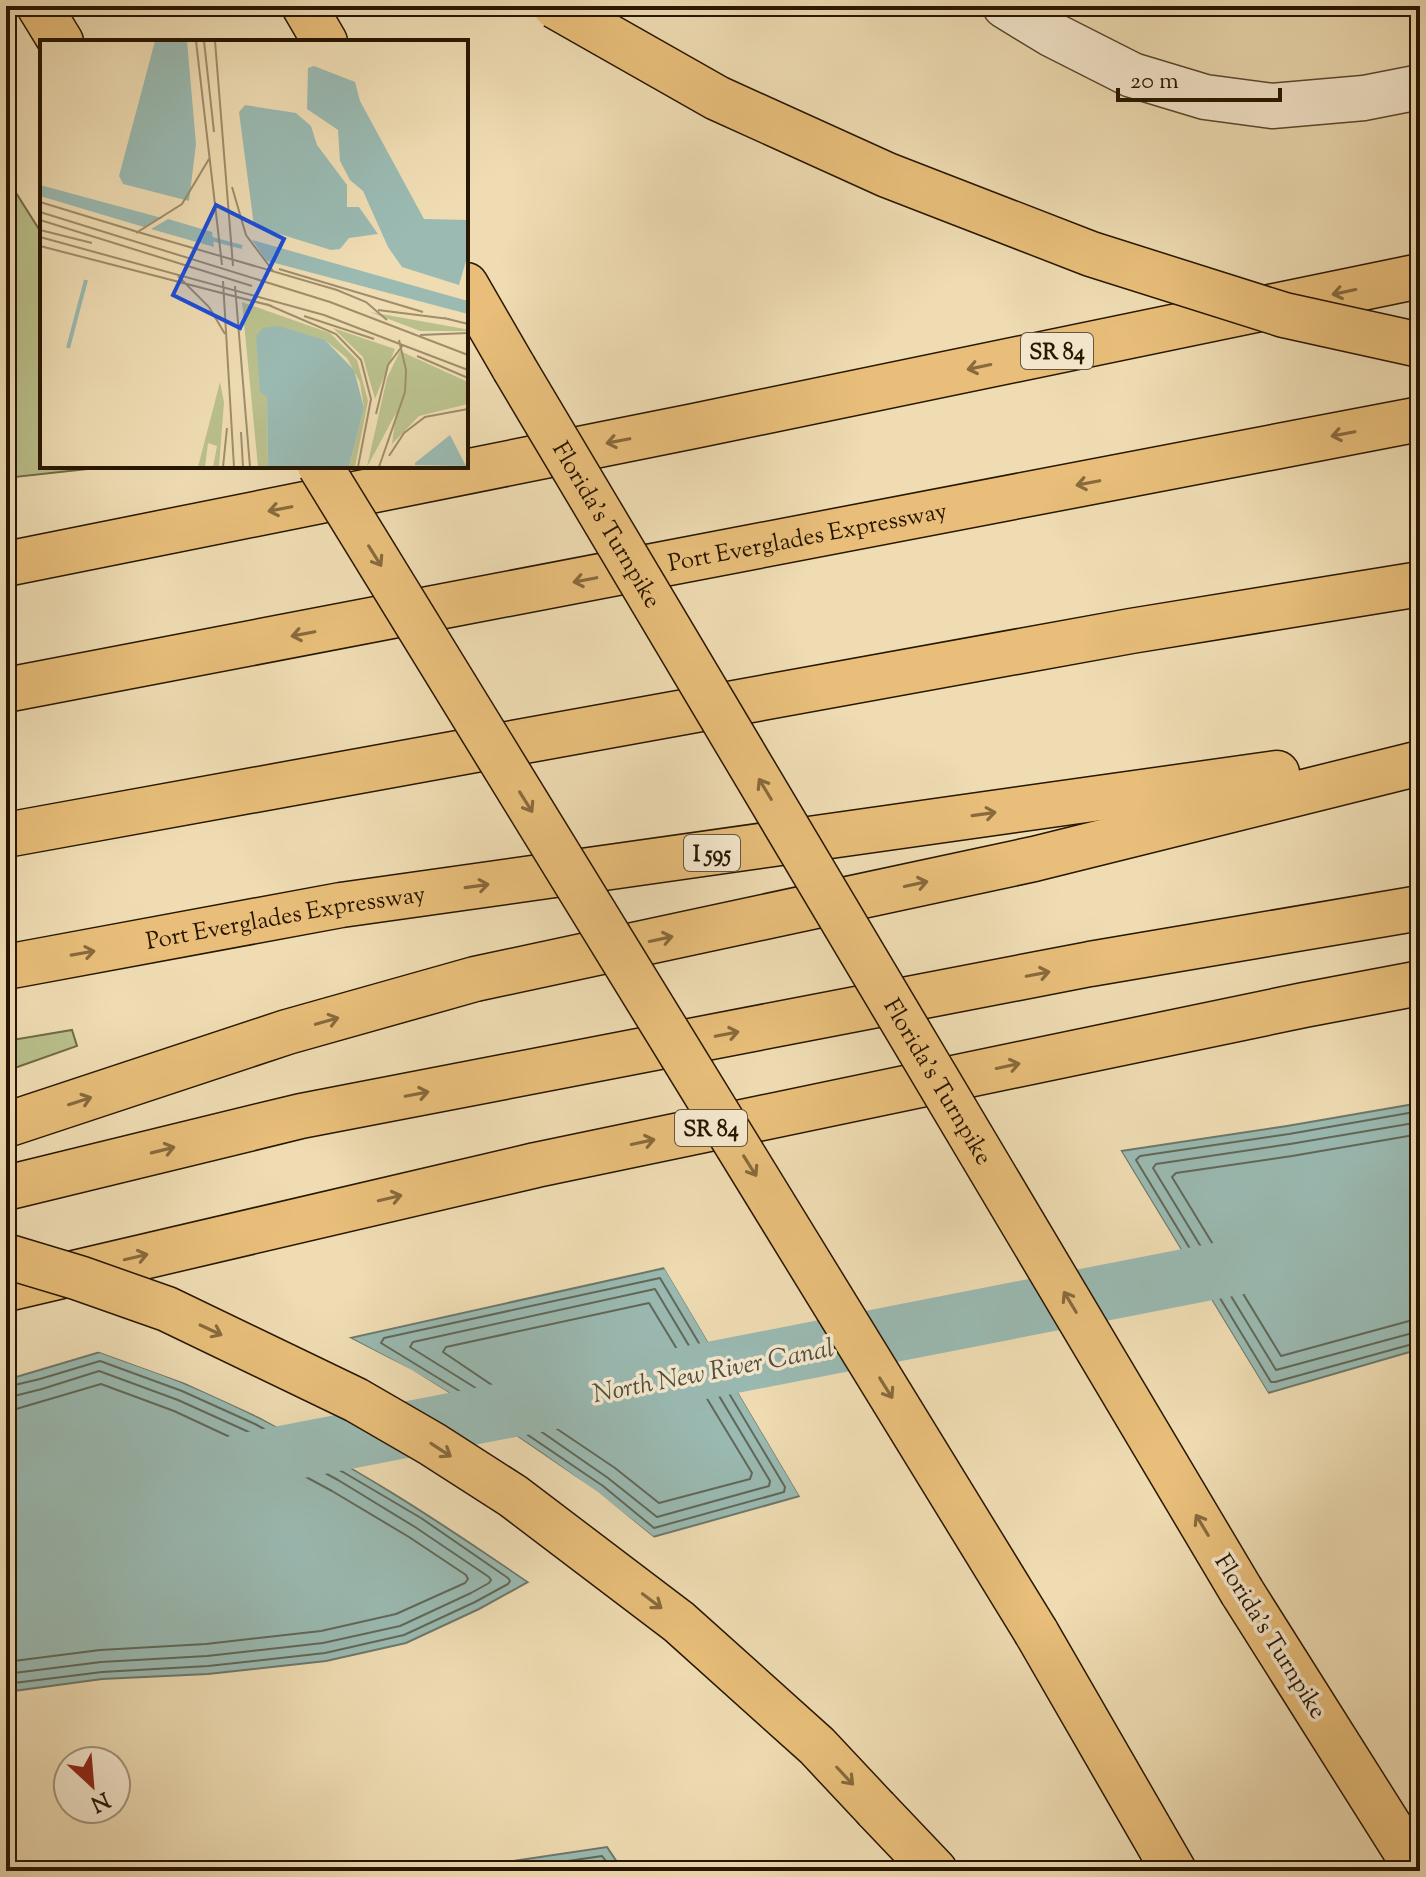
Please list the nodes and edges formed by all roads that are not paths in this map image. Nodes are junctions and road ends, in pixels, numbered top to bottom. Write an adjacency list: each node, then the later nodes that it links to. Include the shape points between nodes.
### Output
1 (39, 6): 5 (main road)
2 (304, 6): 6 (main road)
3 (555, 6): 10 (main road, bridge, via 717,98 887,175 1091,254 1284,315)
4 (1005, 6): 7 (street, via 1132,75 1205,97 1272,106)
5 (60, 40)
6 (324, 40)
7 (1420, 87)
8 (1420, 276): 13 (main road, SR 84, one-way to 13)
9 (468, 288): 28 (main road, Florida's Turnpike, one-way to 9, bridge, via 1242,1592)
10 (1420, 345)
11 (1420, 419): 15 (main road, Port Everglades Expressway, one-way to 15)
12 (321, 468): 27 (main road, one-way to 27, bridge, via 1036,1632)
13 (6, 564)
14 (1420, 584): 18 (main road, via 1131,631)
15 (6, 690)
16 (1420, 753): 20 (main road, Port Everglades Expressway / I 595, one-way to 16, via 341,905)
17 (1420, 763): 22 (main road, one-way to 17, via 287,1032 475,979 1034,859)
18 (6, 835)
19 (1420, 908): 23 (main road, one-way to 19, via 301,1116 1090,964)
20 (6, 967)
21 (1420, 983): 25 (main road, SR 84, one-way to 21, via 536,1165)
22 (6, 1125)
23 (6, 1188)
24 (6, 1256): 26 (main road, one-way to 26, bridge, via 167,1309 356,1400 513,1496 679,1622 817,1746)
25 (6, 1289)
26 (935, 1871)
27 (1174, 1871)
28 (1418, 1871)

